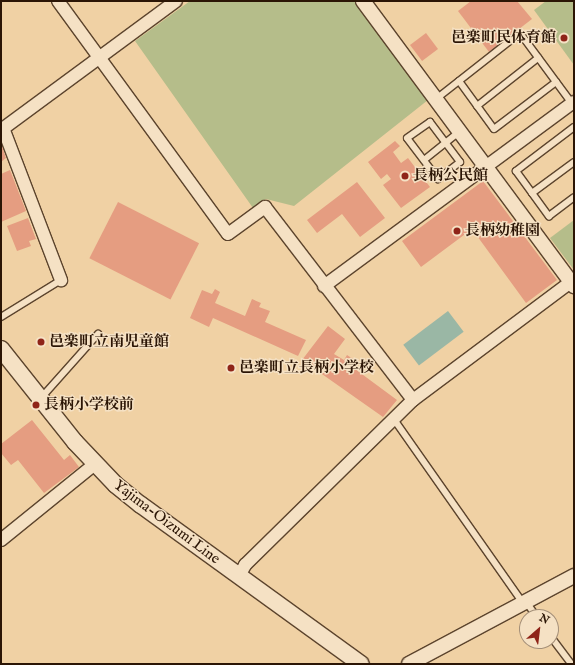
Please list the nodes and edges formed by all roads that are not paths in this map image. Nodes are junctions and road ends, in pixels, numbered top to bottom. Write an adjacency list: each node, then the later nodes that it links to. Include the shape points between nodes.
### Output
1 (58, 1): 4 (street)
2 (176, 1): 4 (street)
3 (363, 1): 8 (street)
4 (99, 57): 12 (street); 22 (street, via 228,234 265,207)
5 (538, 58): 6 (lane, via 520,34); 7 (lane); 10 (lane)
6 (459, 81): 8 (lane); 10 (lane)
7 (556, 82): 9 (lane); 10 (lane, via 494,129)
8 (436, 99): 13 (street)
9 (573, 104): 17 (street)
10 (477, 106)
11 (574, 127): 18 (lane, via 516,171)
12 (2, 129): 20 (street)
13 (460, 132): 14 (lane); 17 (street)
14 (446, 143): 15 (lane); 15 (lane, via 460,162 438,179); 15 (lane, via 430,122 408,138)
15 (424, 160)
16 (574, 162): 18 (lane)
17 (485, 167): 21 (street); 22 (street)
18 (532, 193): 19 (lane, via 549,216)
19 (574, 197)
20 (61, 280): 23 (lane)
21 (572, 284): 27 (street)
22 (324, 286): 27 (street)
23 (1, 317)
24 (98, 334): 26 (lane)
25 (1, 349): 26 (main road, Yajima-Oizumi Line)
26 (40, 399): 29 (main road, Yajima-Oizumi Line)
27 (413, 400): 28 (street)
28 (393, 418): 31 (street, via 245,566); 33 (lane)
29 (95, 464): 30 (street); 31 (main road, Yajima-Oizumi Line, via 141,505)
30 (1, 540)
31 (239, 576): 36 (main road, Yajima-Oizumi Line)
32 (574, 576): 33 (street)
33 (524, 602): 34 (lane); 37 (street)
34 (530, 609)
35 (559, 648): 38 (lane)
36 (362, 664)
37 (409, 664)
38 (571, 664)

